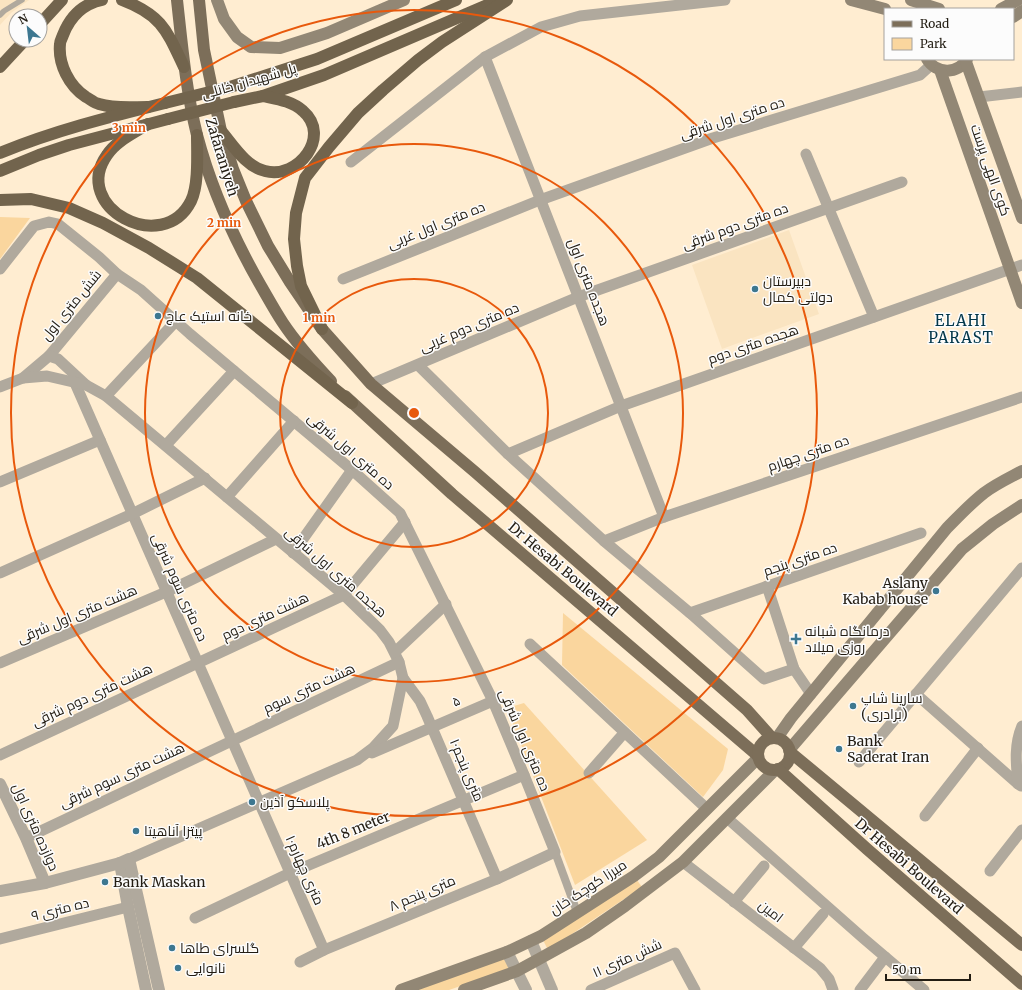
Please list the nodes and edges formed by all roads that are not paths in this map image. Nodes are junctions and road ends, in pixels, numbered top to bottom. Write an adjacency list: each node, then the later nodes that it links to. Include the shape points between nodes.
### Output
1 (22, 0): 22 (lane)
2 (62, 0): 23 (highway)
3 (102, 0): 34 (highway, via 92,2 77,12 67,25 60,43 67,78 80,93 98,104)
4 (122, 0): 30 (highway, via 155,17 169,35)
5 (177, 0): 30 (main road, Zafaraniyeh)
6 (199, 0): 36 (main road, Zafaraniyeh, via 204,50)
7 (217, 0): 8 (main road, via 224,20 237,37 251,47 280,48 327,33)
8 (404, 0)
9 (444, 0): 21 (main road)
10 (456, 0): 21 (highway, پل شهیدان خانلی)
11 (499, 0): 32 (highway, پل شهیدان خانلی, via 324,75)
12 (507, 0): 56 (highway, via 430,51 383,90 358,113 306,178 296,213 294,239 301,286)
13 (725, 0): 26 (street, via 580,16 541,27)
14 (851, 0): 19 (main road)
15 (911, 0): 17 (main road)
16 (1018, 0): 18 (main road)
17 (936, 8)
18 (1003, 8)
19 (884, 9)
20 (1022, 10): 24 (main road)
21 (430, 12): 34 (highway, پل شهیدان خانلی, bridge, via 318,59 230,87)
22 (0, 15)
23 (48, 15)
24 (1014, 16)
25 (18, 48): 29 (highway)
26 (485, 57): 40 (street); 44 (street, هجده متری اول)
27 (966, 60): 28 (main road, via 960,67 945,71); 33 (main road, کوی الهی پرست)
28 (933, 64): 44 (street, ده متری اول شرقی, via 920,75 713,138); 49 (main road, کوی الهی پرست)
29 (0, 67)
30 (184, 67): 37 (main road, Zafaraniyeh)
31 (1022, 92): 33 (street)
32 (263, 96): 35 (highway, پل شهیدان خانلی, bridge); 36 (highway, via 290,103 303,111 314,126 314,140 307,155 294,167 280,172 265,172 240,154)
33 (978, 97): 46 (main road, کوی الهی پرست)
34 (148, 107): 38 (highway, پل شهیدان خانلی, via 34,140)
35 (148, 124): 37 (highway, via 117,144 107,155 100,167 99,181 101,195 109,207 128,222 141,225 155,226 170,222 182,214 191,201 196,181); 41 (highway, پل شهیدان خانلی, via 69,144)
36 (221, 131): 56 (main road, Zafaraniyeh, via 246,201 268,246)
37 (197, 135): 67 (main road, Zafaraniyeh, via 224,211 244,257 263,290 301,347)
38 (0, 153)
39 (806, 154): 45 (street)
40 (351, 162)
41 (0, 171)
42 (902, 182): 45 (street, ده متری دوم شرقی)
43 (0, 200): 67 (highway, via 31,199 69,208 149,248 197,278)
44 (540, 200): 51 (street, ده متری اول غربی); 52 (street, هجده متری اول)
45 (829, 208): 52 (street, ده متری دوم شرقی); 54 (street)
46 (1022, 218)
47 (1022, 265): 49 (street, هجده متری دوم)
48 (0, 269): 50 (street, ده متری اول شرقی, via 34,226 49,222 58,224)
49 (1010, 269): 53 (main road, کوی الهی پرست); 54 (street, هجده متری دوم)
50 (117, 274): 55 (street, ده متری اول شرقی, via 141,290); 57 (street, شش متری اول)
51 (343, 278)
52 (578, 297): 58 (street, ده متری دوم غربی); 68 (street, هجده متری اول)
53 (1022, 303)
54 (874, 317): 68 (street, هجده متری دوم)
55 (176, 321): 59 (street, ده متری اول شرقی); 65 (street)
56 (322, 329): 62 (main road, Zafaraniyeh)
57 (49, 356): 60 (street, شش متری اول); 63 (street, via 58,359)
58 (418, 365): 62 (street, ده متری دوم غربی); 72 (street)
59 (234, 371): 69 (street, ده متری اول شرقی); 71 (street)
60 (23, 378): 61 (street, هجده متری اول شرقی, via 47,376); 64 (street, هجده متری اول شرقی)
61 (75, 383): 63 (street, هجده متری اول شرقی); 70 (street, ده متری سوم شرقی)
62 (371, 384): 105 (main road, Dr Hesabi Boulevard, via 476,472 747,710)
63 (86, 385): 65 (street, هجده متری اول شرقی)
64 (0, 387)
65 (106, 396): 71 (street, هجده متری اول شرقی)
66 (1022, 397): 80 (street, ده متری چهارم)
67 (352, 403): 110 (main road, Dr Hesabi Boulevard, via 452,494)
68 (620, 406): 72 (street, هجده متری دوم); 80 (street, هجده متری اول)
69 (294, 421): 73 (street, ده متری اول شرقی); 77 (street)
70 (100, 440): 76 (street); 79 (street, ده متری سوم شرقی)
71 (166, 446): 75 (street, هجده متری اول شرقی)
72 (508, 454): 84 (street)
73 (352, 470): 81 (street, ده متری اول شرقی, via 400,513); 85 (street)
74 (1022, 471): 99 (main road, via 984,493 947,528)
75 (205, 478): 77 (street, هجده متری اول شرقی); 79 (street)
76 (0, 482)
77 (227, 497): 83 (street, هجده متری اول شرقی)
78 (1022, 505): 108 (main road, via 962,549)
79 (132, 514): 87 (street); 89 (street, ده متری سوم شرقی)
80 (664, 518): 84 (street, ده متری چهارم)
81 (405, 522): 90 (street); 91 (street, ده متری اول شرقی)
82 (921, 533): 88 (street, ده متری پنجم)
83 (276, 539): 85 (street, هجده متری اول شرقی); 89 (street, هشت متری اول شرقی)
84 (604, 541): 92 (street)
85 (293, 552): 90 (street, هجده متری اول شرقی)
86 (1022, 568): 100 (street)
87 (0, 573)
88 (767, 586): 92 (street, ده متری پنجم); 97 (street)
89 (166, 592): 95 (street, هشت متری اول شرقی); 96 (street, ده متری سوم شرقی)
90 (344, 595): 94 (street, هجده متری اول شرقی, via 380,630); 96 (street, هشت متری دوم)
91 (446, 604): 94 (street, هشت متری سوم); 101 (street, ده متری اول شرقی)
92 (690, 613): 97 (street, via 764,679)
93 (530, 644): 104 (street)
94 (397, 657): 98 (street, هجده متری اول شرقی); 106 (street, هشت متری سوم)
95 (0, 663)
96 (198, 663): 106 (street, ده متری سوم شرقی); 109 (street, هشت متری دوم شرقی)
97 (794, 669): 99 (street)
98 (403, 678): 103 (street, ۱۰متری پنجم, via 420,701); 111 (street, هجده متری اول شرقی, via 393,726 374,748)
99 (811, 694): 105 (main road)
100 (916, 694): 107 (street); 112 (street)
101 (493, 701): 103 (street, ۵); 115 (street, ده متری اول شرقی)
102 (1022, 726): 117 (street, via 1016,754)
103 (432, 728): 111 (street, ۵); 118 (street, ۱۰متری پنجم)
104 (624, 732): 114 (street); 120 (street)
105 (775, 738): 108 (main road, via 785,742); 110 (main road, via 765,740 761,744)
106 (231, 740): 119 (street, ده متری سوم شرقی); 124 (street, هشت متری سوم شرقی)
107 (978, 748): 117 (street); 121 (street)
108 (789, 751): 113 (main road, via 788,761); 145 (main road, Dr Hesabi Boulevard)
109 (0, 755)
110 (758, 757): 113 (main road, via 765,767); 120 (main road, میرزا کوچک خان)
111 (357, 760): 119 (street, هجده متری اول شرقی)
112 (860, 762)
113 (777, 769): 122 (main road); 153 (main road, Dr Hesabi Boulevard)
114 (589, 773)
115 (524, 775): 118 (street, 4th 8 meter); 125 (street, ده متری اول شرقی)
116 (0, 784): 124 (street, دوازده متری اول)
117 (1020, 786)
118 (463, 801): 132 (street, 4th 8 meter); 134 (street, ۱۰متری پنجم)
119 (259, 802): 127 (street, هجده متری اول شرقی); 132 (street, ۱۰متری چهارم)
120 (707, 809): 126 (main road, میرزا کوچک خان)
121 (925, 816)
122 (727, 818): 128 (main road); 149 (street)
123 (1022, 830): 131 (street)
124 (26, 838): 135 (street, دوازده متری اول)
125 (555, 852): 134 (street, ۸ متری پنجم); 140 (street)
126 (659, 857): 130 (main road); 133 (main road, میرزا کوچک خان)
127 (125, 861): 135 (street); 139 (street); 155 (street)
128 (683, 862): 130 (main road); 138 (street, امین)
129 (764, 866): 138 (street)
130 (672, 870): 136 (main road)
131 (990, 871)
132 (290, 873): 142 (street, 4th 8 meter); 147 (street, ۱۰متری چهارم)
133 (635, 875): 136 (main road); 140 (main road, میرزا کوچک خان)
134 (496, 879): 147 (street, ۸ متری پنجم)
135 (45, 883): 137 (street)
136 (646, 889): 150 (main road, via 586,933)
137 (0, 891)
138 (734, 902): 146 (street, امین)
139 (128, 907): 143 (street, ده متری ۹); 154 (street)
140 (577, 912): 144 (main road, میرزا کوچک خان)
141 (823, 914): 146 (street)
142 (195, 918)
143 (0, 939)
144 (531, 941): 148 (main road, میرزا کوچک خان); 150 (street)
145 (1022, 945)
146 (794, 948): 162 (street, امین, via 820,968 829,979)
147 (324, 950): 151 (street, ۸ متری پنجم)
148 (507, 952): 152 (street); 156 (main road, میرزا کوچک خان)
149 (885, 957): 163 (street); 164 (street)
150 (539, 960): 152 (main road); 159 (street)
151 (300, 962)
152 (516, 970): 157 (main road); 158 (street)
153 (1022, 984)
154 (144, 990)
155 (159, 990)
156 (401, 990)
157 (464, 990)
158 (526, 990)
159 (552, 990)
160 (591, 990): 161 (street, شش متری ۱۱, via 675,953)
161 (695, 990)
162 (833, 990)
163 (860, 990)
164 (924, 990)

